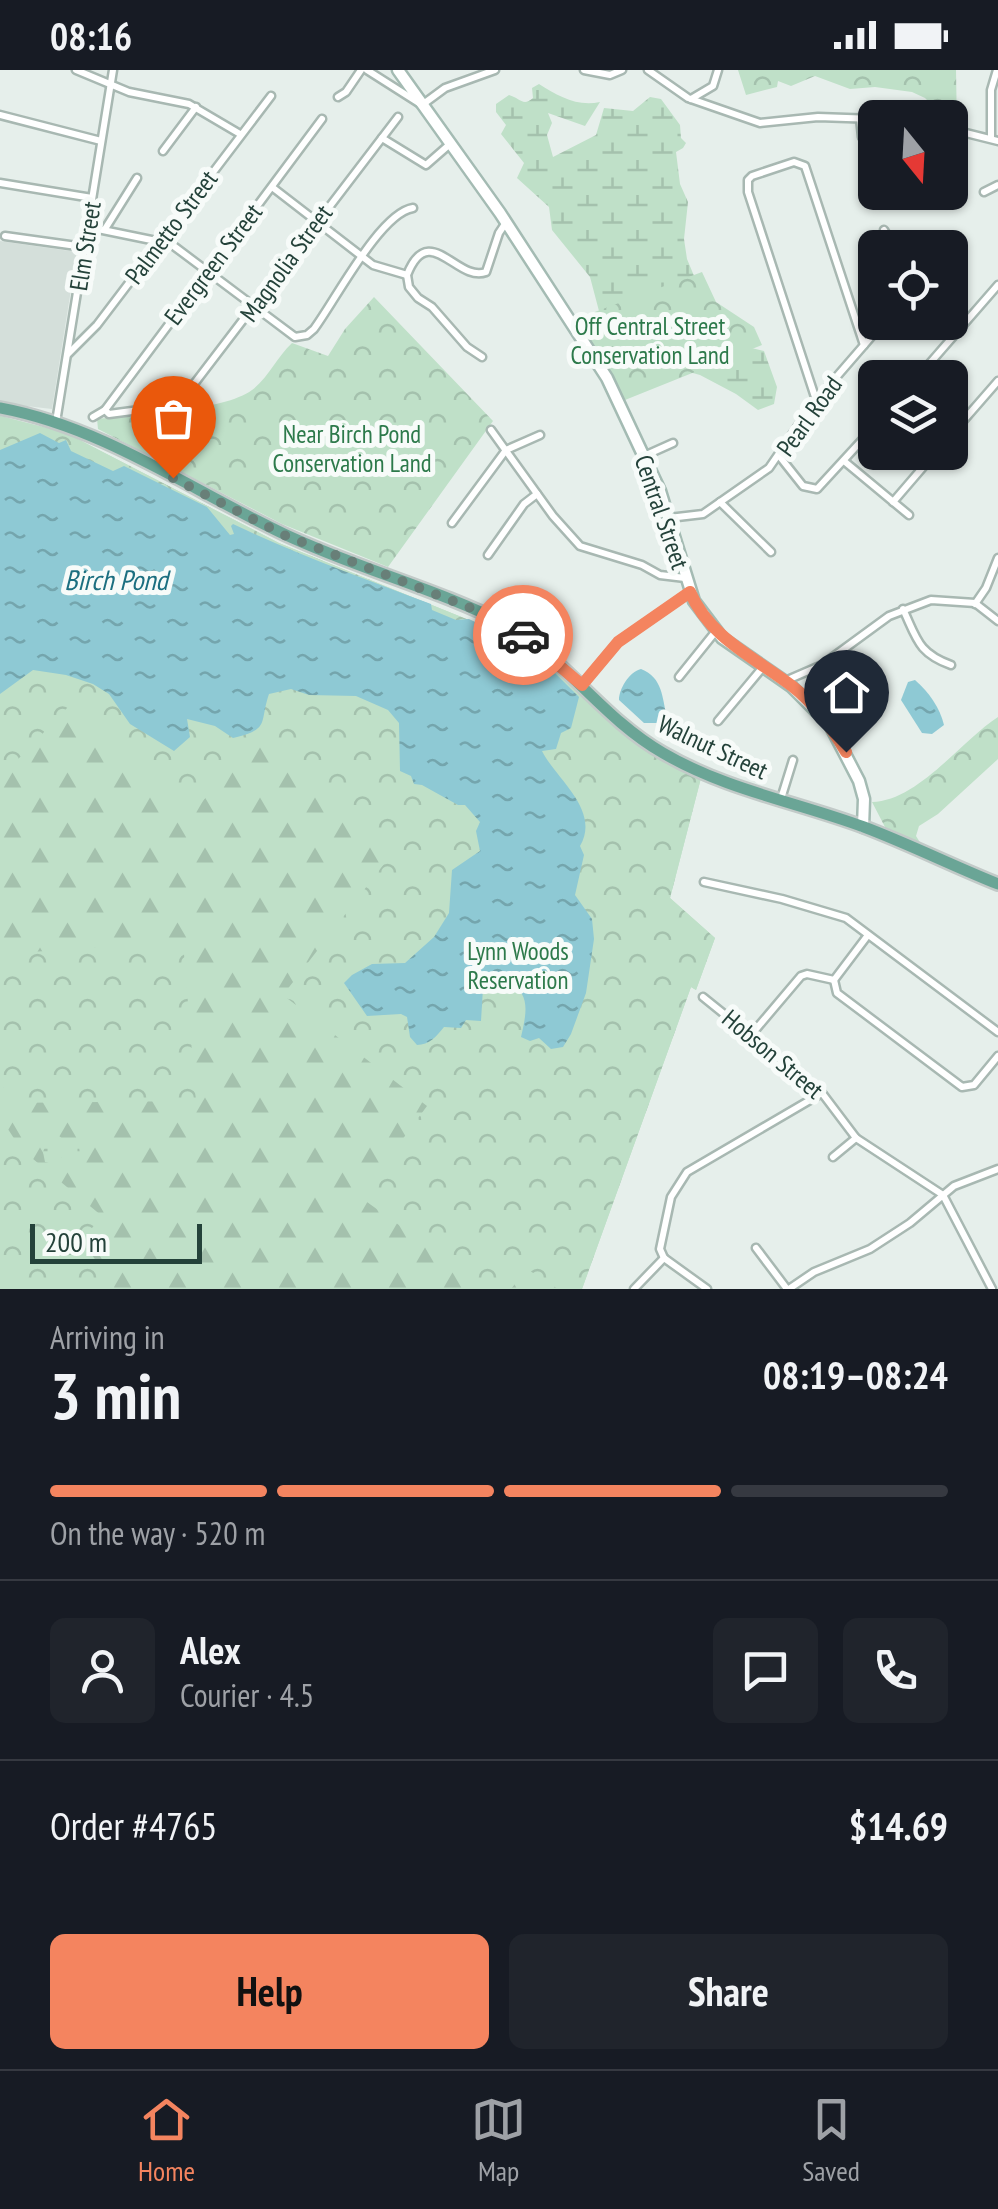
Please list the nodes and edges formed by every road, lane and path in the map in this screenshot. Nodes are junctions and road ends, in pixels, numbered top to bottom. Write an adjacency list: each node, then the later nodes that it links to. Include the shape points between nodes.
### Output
1 (76, 70): 13 (street)
2 (113, 70): 13 (street, Elm Street)
3 (364, 70): 12 (street); 15 (street)
4 (398, 70): 17 (street, Central Street)
5 (495, 70): 11 (street)
6 (584, 70): 7 (street)
7 (622, 70)
8 (648, 70): 16 (street)
9 (718, 70): 16 (street, via 710,90)
10 (997, 70): 26 (street, via 990,90)
11 (478, 73): 17 (street)
12 (382, 74): 17 (street)
13 (110, 84): 18 (street); 27 (street, Elm Street)
14 (271, 96): 23 (street, Palmetto Street)
15 (338, 97)
16 (690, 99): 21 (street, via 760,123)
17 (422, 105): 28 (street, Central Street)
18 (196, 107): 23 (street); 29 (street)
19 (0, 115): 27 (street)
20 (398, 117): 25 (street, Magnolia Street)
21 (858, 118)
22 (322, 119): 33 (street, Evergreen Street)
23 (240, 134): 42 (street, Palmetto Street)
24 (968, 134): 26 (street)
25 (382, 138): 28 (street, via 426,165); 37 (street, Magnolia Street)
26 (994, 140)
27 (102, 141): 35 (street, Elm Street)
28 (450, 144): 38 (street, Central Street)
29 (162, 151)
30 (137, 178): 40 (street)
31 (0, 182): 35 (street)
32 (998, 184): 34 (street)
33 (272, 187): 37 (street); 45 (street, Evergreen Street)
34 (984, 192)
35 (92, 198): 39 (street, Elm Street)
36 (413, 208): 44 (street, via 392,219)
37 (316, 221): 44 (street); 48 (street, Magnolia Street)
38 (506, 223): 46 (street, via 486,272 472,274 428,252); 66 (street, Central Street, via 602,370)
39 (88, 227): 40 (street); 43 (street, Elm Street)
40 (105, 229): 42 (street)
41 (5, 236): 43 (street)
42 (160, 240): 45 (street); 51 (street, Palmetto Street)
43 (84, 247): 51 (street, Elm Street)
44 (363, 256): 46 (street, via 382,270); 48 (street, via 314,329 301,337)
45 (208, 270): 48 (street); 57 (street, Evergreen Street)
46 (406, 275): 52 (street, via 418,298)
47 (998, 286): 53 (street)
48 (255, 306): 57 (street, Magnolia Street, via 174,408)
49 (868, 340): 50 (street, Pearl Road)
50 (864, 345): 55 (street, Pearl Road); 55 (street, via 804,164 750,177)
51 (68, 354): 60 (street, Elm Street)
52 (482, 357)
53 (934, 360)
54 (998, 381): 58 (street)
55 (816, 400): 67 (street, Pearl Road)
56 (0, 408): 60 (main road, Walnut Street)
57 (105, 410): 59 (street)
58 (968, 415)
59 (93, 417)
60 (56, 422): 86 (main road, Walnut Street, via 284,535)
61 (491, 430): 65 (street)
62 (540, 435): 65 (street)
63 (673, 443): 66 (street)
64 (858, 445): 68 (street)
65 (506, 450): 70 (street); 75 (street)
66 (644, 456): 74 (street, Central Street)
67 (780, 456): 68 (street, via 813,490); 71 (street, Pearl Road)
68 (844, 461): 72 (street)
69 (921, 470): 72 (street)
70 (537, 494): 77 (street); 79 (street, via 580,546)
71 (720, 502): 74 (street, Pearl Road, via 700,515); 76 (street)
72 (893, 502): 73 (street)
73 (909, 515)
74 (669, 518): 79 (street, Central Street)
75 (452, 523)
76 (770, 552)
77 (488, 555)
78 (998, 558): 82 (street)
79 (685, 578): 80 (street, Central Street)
80 (690, 592): 85 (street, Central Street); 91 (street, via 618,642)
81 (540, 600): 86 (street)
82 (976, 604): 83 (street, via 932,600); 84 (street)
83 (903, 609): 87 (street, via 922,650); 90 (street, via 822,665)
84 (998, 621)
85 (716, 630): 88 (street, Central Street); 89 (street)
86 (518, 632): 91 (main road, Walnut Street)
87 (951, 664)
88 (762, 666): 90 (street, Central Street); 92 (street)
89 (679, 677)
90 (784, 682): 95 (street, Central Street, via 813,706 846,752 864,799)
91 (582, 685): 94 (main road, Walnut Street, via 665,754)
92 (718, 722)
93 (792, 760): 94 (street)
94 (780, 803): 95 (main road, Walnut Street)
95 (863, 827): 97 (main road, Walnut Street)
96 (704, 882): 98 (street, via 837,914)
97 (998, 884)
98 (868, 935): 99 (street); 101 (street)
99 (834, 980): 102 (street, via 801,976); 103 (street, via 837,993 962,1086 974,1085)
100 (703, 997): 102 (street, Hobson Street)
101 (998, 1032)
102 (751, 1035): 104 (street, Hobson Street)
103 (998, 1056)
104 (822, 1093): 105 (street, Hobson Street); 110 (street, via 687,1172 670,1197)
105 (856, 1138): 106 (street); 108 (street, Hobson Street)
106 (833, 1157)
107 (998, 1168): 108 (street)
108 (943, 1195): 113 (street, via 870,1250); 114 (street, Hobson Street)
109 (756, 1248): 113 (street)
110 (664, 1258): 111 (street); 112 (street)
111 (634, 1289)
112 (707, 1289)
113 (788, 1289)
114 (992, 1289)

